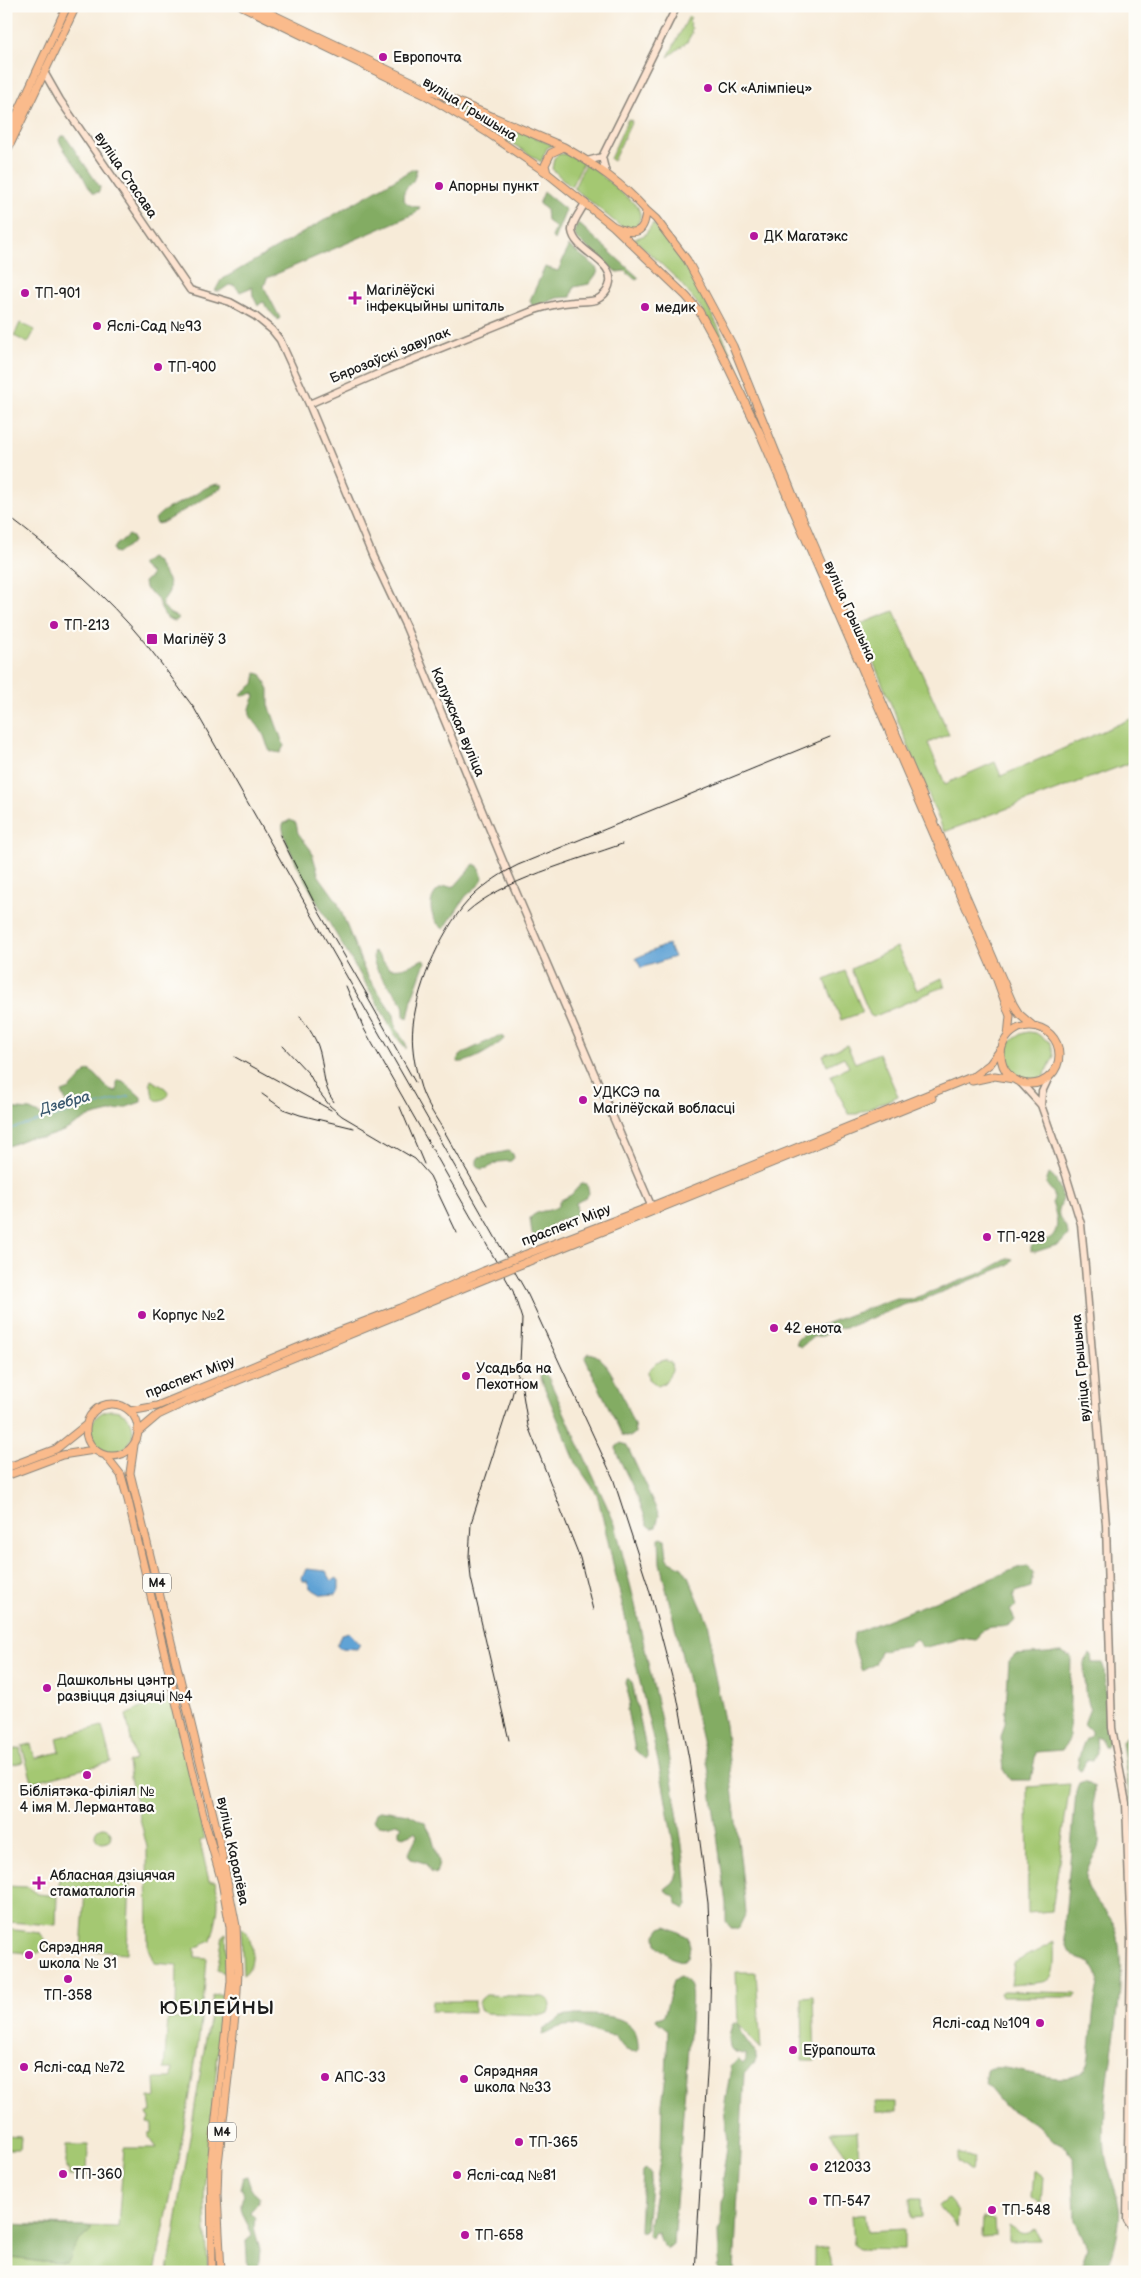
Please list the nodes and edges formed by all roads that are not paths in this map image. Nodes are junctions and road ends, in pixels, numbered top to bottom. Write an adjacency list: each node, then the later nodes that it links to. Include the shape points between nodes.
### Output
1 (67, 6): 7 (main road)
2 (76, 6): 6 (main road)
3 (242, 6): 12 (main road, вуліца Грышына, via 434,100)
4 (255, 6): 8 (main road, вуліца Грышына, via 430,90)
5 (677, 6): 10 (street)
6 (44, 72): 9 (main road); 17 (street, вуліца Стасава)
7 (6, 138)
8 (564, 147): 11 (main road, вуліца Грышына); 12 (main road, via 550,153 545,164)
9 (6, 153)
10 (602, 156): 11 (street); 13 (street)
11 (587, 160): 13 (main road, вуліца Грышына)
12 (546, 173): 14 (main road, вуліца Грышына)
13 (606, 173): 15 (main road, вуліца Грышына)
14 (585, 204): 16 (main road, вуліца Грышына); 18 (street, Бярозаўскі завулак, via 572,226 572,233 608,272 610,283 599,298 535,310)
15 (646, 210): 16 (main road, via 644,226 638,231 624,232); 19 (main road, вуліца Грышына, via 687,260 727,332 799,510 1013,1004 1018,1014)
16 (613, 226): 20 (main road, вуліца Грышына, via 686,296 699,311 719,348 759,431 997,980 1010,1016)
17 (190, 290): 18 (street, Калужская вуліца, via 230,302 272,330 280,340)
18 (310, 404): 26 (street, Калужская вуліца)
19 (1034, 1026): 20 (main road, via 1019,1028); 22 (main road, via 1047,1031 1058,1047 1057,1066)
20 (1008, 1036): 21 (main road)
21 (1001, 1049): 23 (main road, via 1002,1063); 26 (main road, праспект Міру, via 990,1064 974,1076)
22 (1048, 1077): 24 (main road, via 1036,1084); 25 (street)
23 (1013, 1079): 24 (main road); 26 (main road, праспект Міру, via 982,1077)
24 (1021, 1083): 25 (street)
25 (1041, 1105): 36 (street, вуліца Грышына, via 1082,1230 1094,1365 1105,1515 1112,1728 1126,1803 1132,1942 1127,2220)
26 (653, 1209): 27 (main road, праспект Міру, bridge)
27 (485, 1275): 28 (main road, праспект Міру, via 165,1403); 30 (main road, праспект Міру, via 190,1400 158,1415)
28 (130, 1411): 29 (main road, праспект Міру, via 118,1405 104,1405 93,1413); 30 (main road, праспект Міру, via 136,1418)
29 (86, 1425): 32 (main road, via 87,1438); 34 (main road, праспект Міру, via 56,1449)
30 (138, 1432): 31 (main road)
31 (134, 1445): 33 (main road, via 120,1456); 38 (main road, вуліца Каралёва / М4, via 130,1473 218,1835 236,1926 236,2008 218,2164)
32 (94, 1450): 33 (main road); 35 (main road, via 62,1455)
33 (106, 1456): 37 (main road, вуліца Каралёва / М4, via 122,1475 222,1882 230,1927 231,1981 211,2164)
34 (6, 1468)
35 (6, 1476)
36 (1135, 2232)
37 (212, 2272)
38 (221, 2272)

